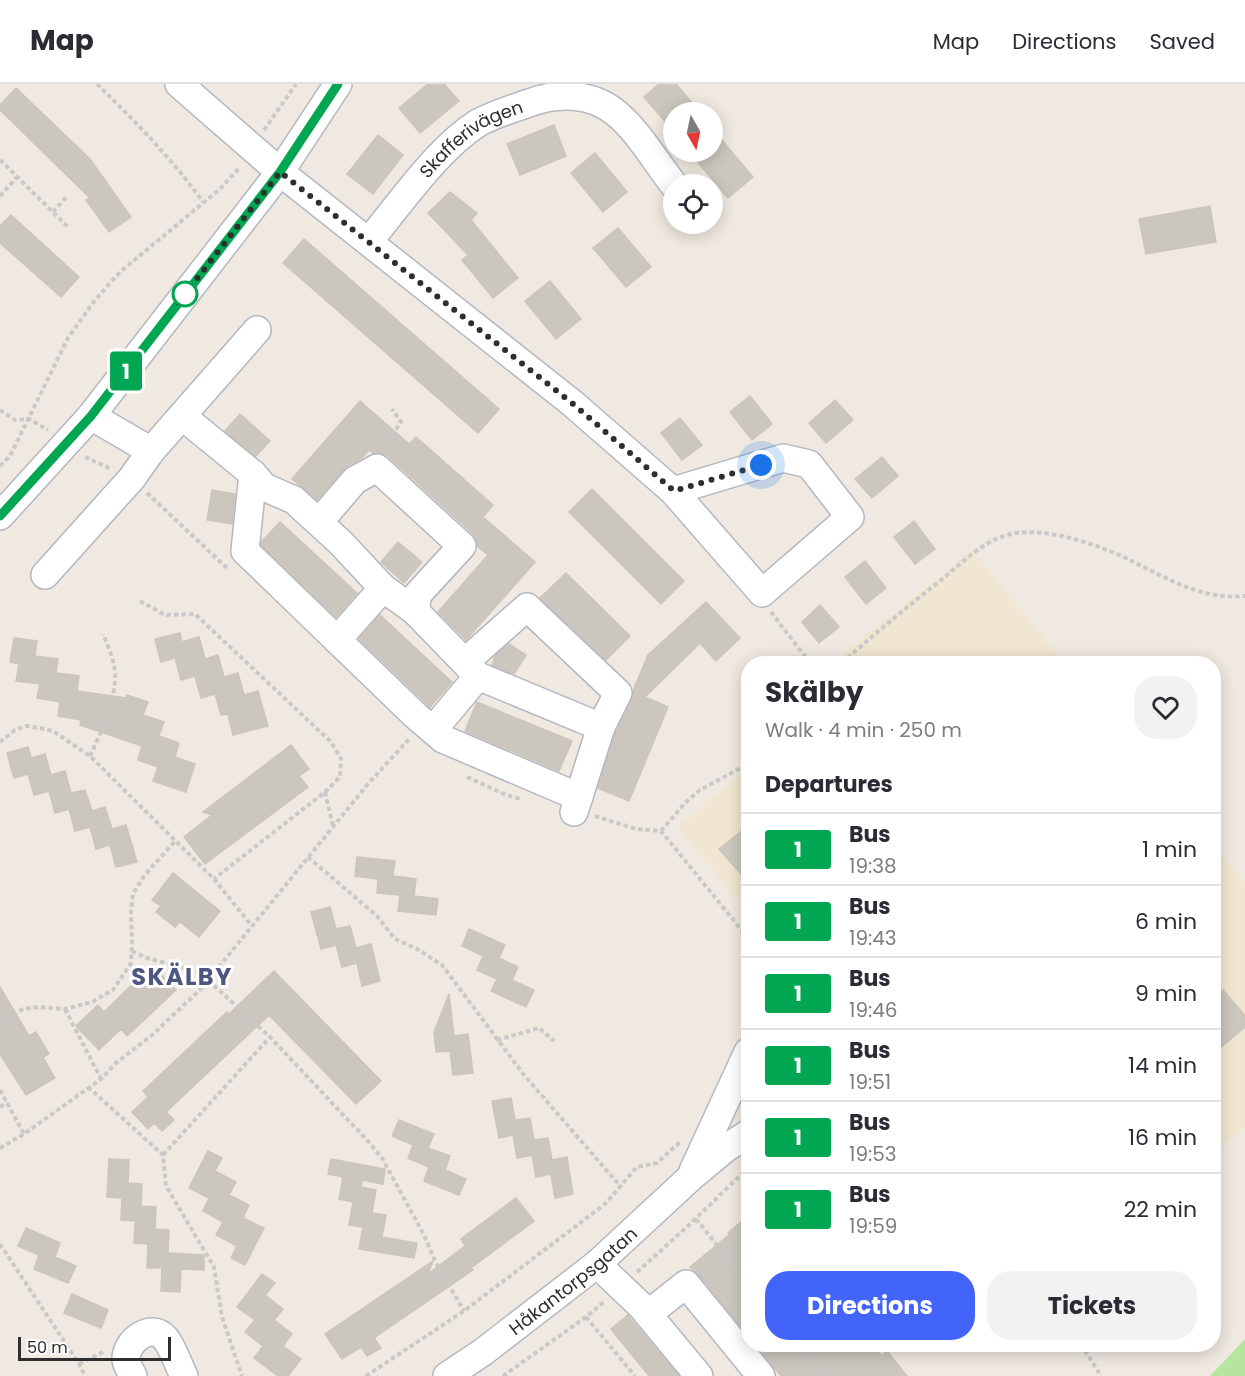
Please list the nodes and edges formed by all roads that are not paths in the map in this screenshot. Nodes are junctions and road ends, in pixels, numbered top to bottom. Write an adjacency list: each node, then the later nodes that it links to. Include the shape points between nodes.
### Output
1 (338, 84): 3 (street)
2 (187, 87): 3 (street)
3 (280, 172): 5 (street); 7 (street)
4 (666, 174): 5 (street, Skafferivägen, via 614,112 588,98 542,98 476,125 433,164)
5 (369, 241): 11 (street, via 572,403)
6 (257, 330): 8 (street)
7 (91, 416): 9 (street); 12 (street)
8 (182, 416): 9 (street); 10 (street)
9 (151, 451): 14 (street, via 132,478)
10 (253, 474): 13 (street, via 264,487 294,500); 17 (street, via 245,551)
11 (674, 491): 11 (street, via 783,458 809,464 850,517 762,593)
12 (0, 516)
13 (319, 522): 15 (street); 16 (street, via 355,480 376,468 462,546 418,594)
14 (45, 575)
15 (383, 588): 16 (street); 17 (street)
16 (416, 611): 18 (street)
17 (337, 640): 20 (street)
18 (472, 668): 19 (street); 19 (street, via 527,607 618,693); 20 (street)
19 (601, 728): 20 (street, via 576,805 443,739)
20 (433, 730)
21 (741, 1067): 23 (street, Håkantorpsgatan)
22 (741, 1138): 23 (street, Håkantorpsgatan)
23 (690, 1178): 24 (street, Håkantorpsgatan)
24 (597, 1264): 25 (street); 30 (street, Håkantorpsgatan)
25 (648, 1314): 26 (street, via 686,1284); 31 (street)
26 (741, 1351)
27 (741, 1352): 32 (street)
28 (134, 1376): 29 (street, via 126,1361 128,1348 136,1337 147,1333 165,1338)
29 (184, 1376)
30 (447, 1376)
31 (699, 1376)
32 (761, 1376)

